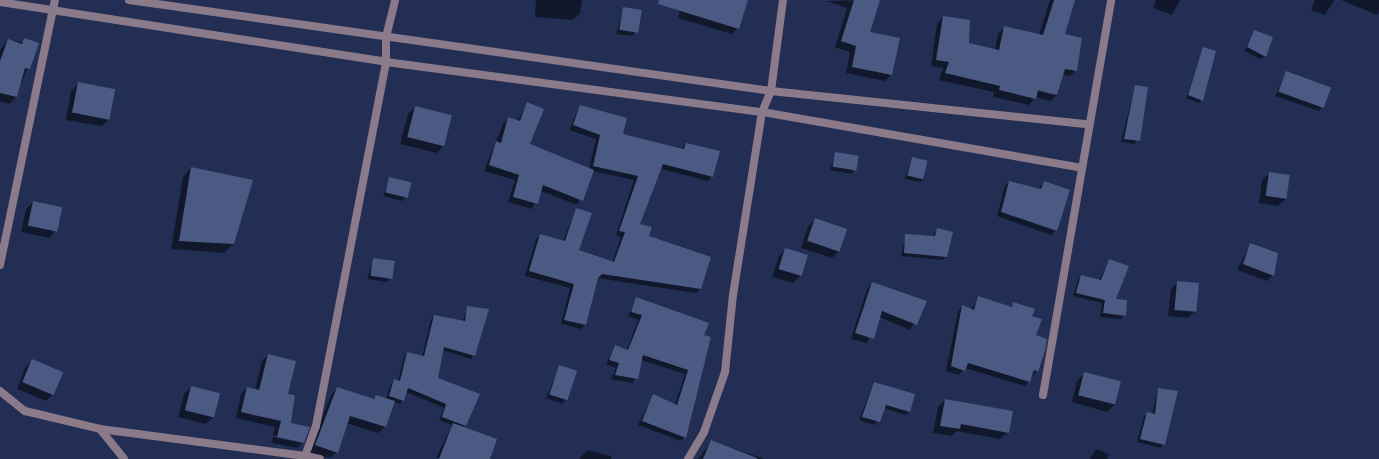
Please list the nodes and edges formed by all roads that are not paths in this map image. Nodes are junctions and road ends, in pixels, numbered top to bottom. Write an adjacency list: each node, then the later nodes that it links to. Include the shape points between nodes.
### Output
1 (55, 0): 7 (street)
2 (129, 0): 8 (street)
3 (395, 0): 8 (street)
4 (783, 0): 10 (street)
5 (1111, 0): 12 (street)
6 (0, 2): 7 (street)
7 (54, 9): 9 (street); 14 (street)
8 (386, 37): 9 (street); 10 (street)
9 (386, 62): 11 (street); 18 (street, via 316,426)
10 (771, 91): 11 (street); 12 (street)
11 (762, 112): 13 (street); 21 (street, via 725,372 704,432)
12 (1087, 124): 13 (street)
13 (1082, 168): 16 (street)
14 (0, 265)
15 (0, 391): 17 (street, via 25,411)
16 (1043, 395)
17 (100, 429): 18 (street); 19 (street)
18 (305, 456): 20 (street)
19 (124, 459)
20 (320, 459)
21 (688, 459)

